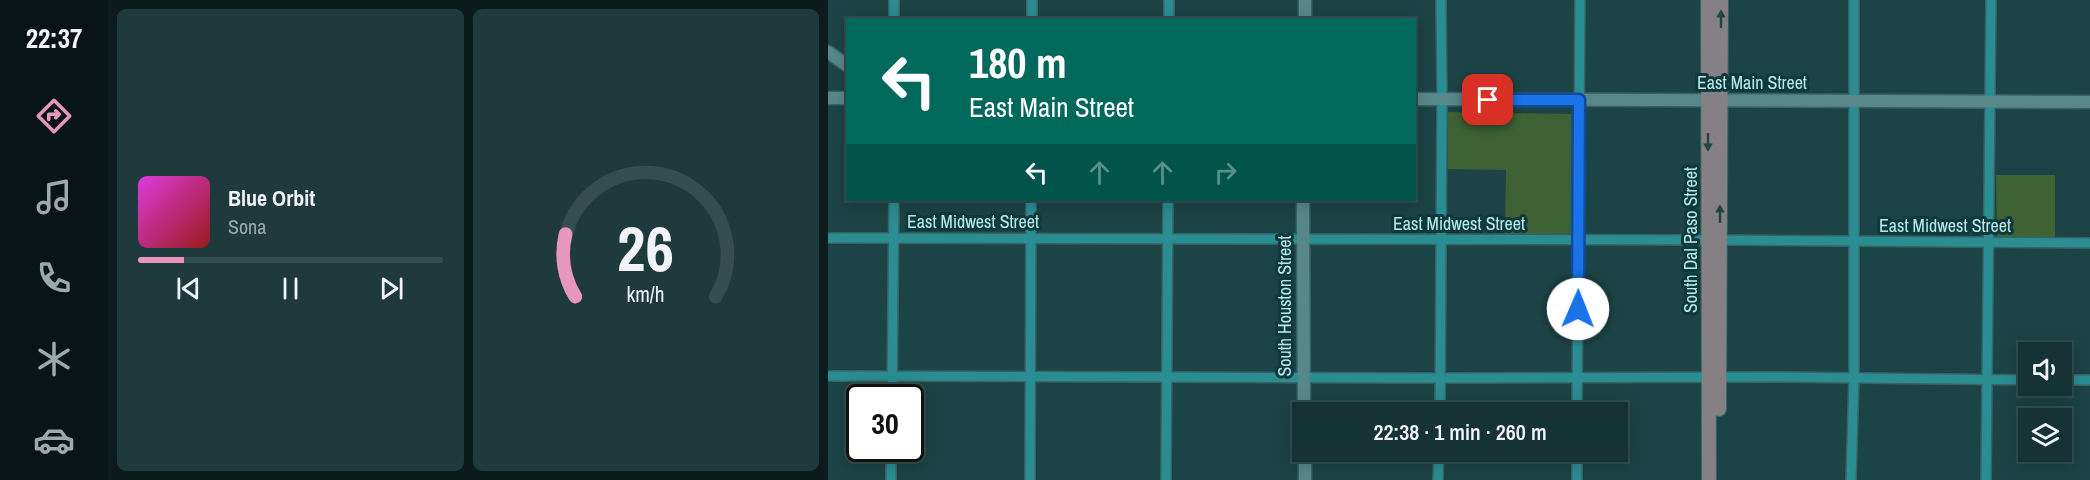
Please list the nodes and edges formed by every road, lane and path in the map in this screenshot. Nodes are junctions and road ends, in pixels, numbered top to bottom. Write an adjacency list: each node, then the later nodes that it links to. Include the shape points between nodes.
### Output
1 (894, 0): 11 (street)
2 (1032, 0): 12 (street)
3 (1169, 0): 13 (street)
4 (1305, 0): 14 (street)
5 (1440, 0): 20 (street)
6 (1580, 0): 21 (street)
7 (1708, 0): 22 (main road, South Dal Paso Street)
8 (1721, 0): 22 (main road, South Dal Paso Street, one-way to 8)
9 (1854, 0): 23 (street)
10 (1991, 0): 24 (street)
11 (894, 18)
12 (1032, 18)
13 (1169, 18)
14 (1305, 18)
15 (828, 52): 16 (street)
16 (846, 65)
17 (828, 98): 18 (street)
18 (846, 98)
19 (1416, 99): 20 (street, East Main Street)
20 (1442, 99): 21 (street, East Main Street); 35 (street)
21 (1579, 100): 22 (street, East Main Street); 37 (street)
22 (1715, 101): 23 (street, East Main Street); 36 (main road, South Dal Paso Street)
23 (1854, 102): 24 (street, East Main Street); 38 (street)
24 (1990, 102): 25 (street, East Main Street); 39 (street)
25 (2090, 102)
26 (894, 201): 31 (street)
27 (1031, 201): 32 (street)
28 (1168, 201): 33 (street)
29 (1303, 201): 34 (street, South Houston Street)
30 (828, 238): 31 (street, East Midwest Street)
31 (894, 238): 32 (street, East Midwest Street); 42 (street)
32 (1030, 239): 33 (street, East Midwest Street); 43 (street)
33 (1168, 239): 34 (street, East Midwest Street); 46 (street)
34 (1303, 240): 35 (street, East Midwest Street); 47 (street, South Houston Street)
35 (1440, 240): 37 (street, East Midwest Street); 48 (street)
36 (1714, 240): 37 (street, East Midwest Street); 38 (street, East Midwest Street); 45 (main road, South Dal Paso Street)
37 (1579, 241): 44 (street)
38 (1854, 242): 39 (street, East Midwest Street); 49 (street)
39 (1989, 243): 40 (street, East Midwest Street); 50 (street)
40 (2090, 243)
41 (828, 375): 42 (street)
42 (892, 376): 43 (street); 54 (street)
43 (1030, 377): 46 (street); 63 (street)
44 (1577, 377): 45 (street); 48 (street); 57 (street)
45 (1714, 377): 49 (street); 68 (main road, South Dal Paso Street); 69 (main road, South Dal Paso Street)
46 (1167, 378): 47 (street); 64 (street)
47 (1304, 378): 48 (street); 55 (street, South Houston Street)
48 (1439, 378): 56 (street)
49 (1854, 379): 50 (street); 70 (street)
50 (1989, 380): 51 (street); 71 (street)
51 (2018, 380)
52 (2072, 380): 53 (street)
53 (2090, 380)
54 (892, 384)
55 (1304, 402)
56 (1440, 402)
57 (1577, 402)
58 (891, 462): 62 (street)
59 (1305, 462): 65 (street)
60 (1439, 462): 66 (street)
61 (1577, 462): 67 (street)
62 (891, 480)
63 (1030, 480)
64 (1166, 480)
65 (1305, 480)
66 (1438, 480)
67 (1577, 480)
68 (1709, 480)
69 (1718, 480)
70 (1851, 480)
71 (1986, 480)

